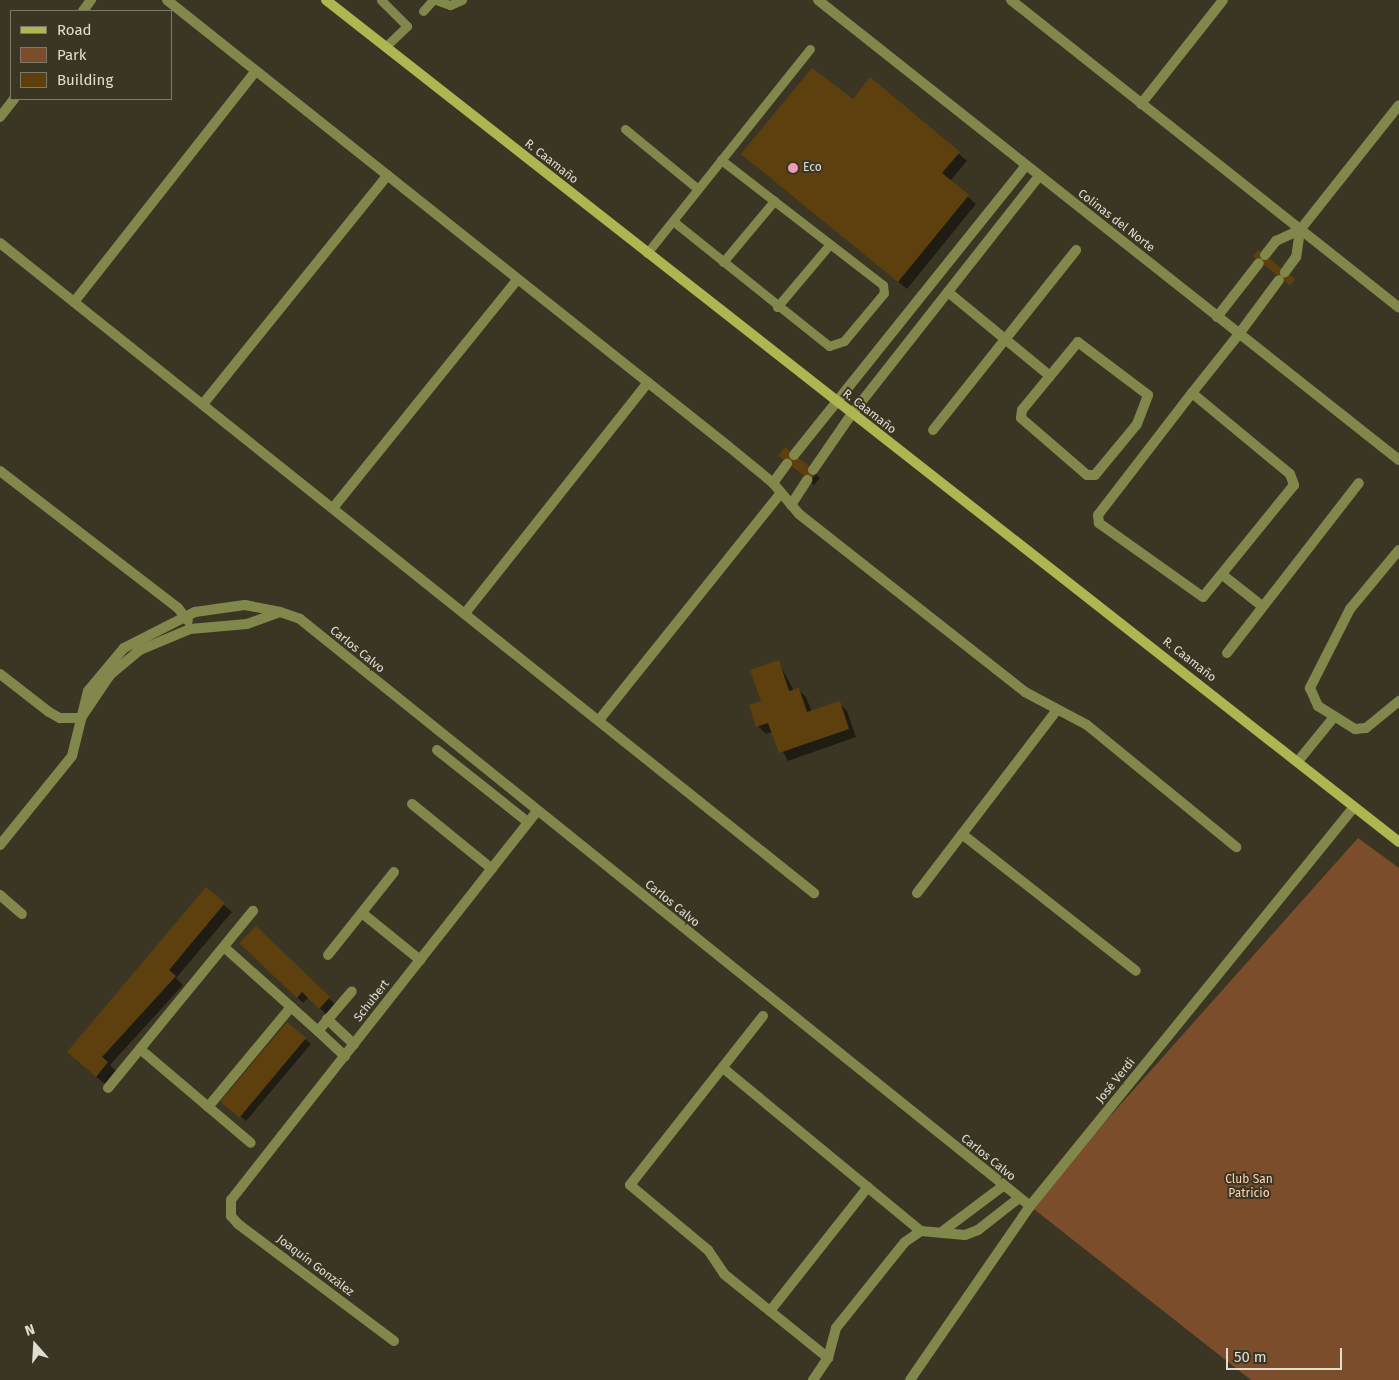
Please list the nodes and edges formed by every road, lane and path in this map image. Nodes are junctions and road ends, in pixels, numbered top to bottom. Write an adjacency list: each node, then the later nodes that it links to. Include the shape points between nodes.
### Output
1 (167, 0): 12 (street)
2 (326, 0): 10 (street, R. Caamaño)
3 (381, 0): 10 (lane, via 409,24)
4 (435, 0): 5 (lane, via 450,6); 9 (lane)
5 (462, 0)
6 (818, 0): 19 (street, Colinas del Norte)
7 (1010, 0): 14 (street)
8 (1223, 0): 14 (street)
9 (423, 12)
10 (385, 47): 29 (street, R. Caamaño)
11 (810, 49): 18 (lane)
12 (256, 71): 20 (street); 33 (street)
13 (13, 100): 16 (street)
14 (1141, 104): 25 (street)
15 (1399, 105): 25 (street)
16 (0, 117)
17 (625, 129): 22 (lane)
18 (721, 160): 22 (lane); 23 (lane)
19 (1026, 165): 21 (street, Colinas del Norte); 43 (street)
20 (388, 174): 31 (street); 42 (street)
21 (1039, 176): 32 (street); 36 (street, Colinas del Norte)
22 (698, 190): 24 (lane)
23 (774, 201): 27 (lane); 30 (lane)
24 (673, 221): 29 (lane); 30 (lane)
25 (1300, 230): 35 (street); 36 (street, via 1276,241); 37 (street, via 1296,257)
26 (0, 243): 33 (street)
27 (830, 244): 34 (lane); 34 (lane, via 885,289 844,341 829,346 822,343)
28 (1076, 250): 38 (street)
29 (647, 253): 43 (street, R. Caamaño)
30 (723, 262): 34 (lane)
31 (518, 279): 40 (street); 56 (street)
32 (948, 292): 38 (street); 44 (street)
33 (74, 302): 42 (street)
34 (777, 307)
35 (1399, 308)
36 (1217, 317): 37 (street, Colinas del Norte)
37 (1239, 334): 41 (street); 47 (street, Colinas del Norte)
38 (1006, 340): 39 (street); 45 (street)
39 (1050, 376): 39 (street, via 1022,410 1021,418 1087,475 1095,475 1136,424 1148,395 1078,342)
40 (648, 382): 52 (street); 61 (street)
41 (1192, 393): 58 (street, via 1293,479 1288,498); 58 (street, via 1098,515 1099,523 1197,595 1209,594)
42 (203, 404): 56 (street)
43 (838, 404): 44 (street, R. Caamaño); 46 (street)
44 (851, 415): 49 (street); 72 (street, R. Caamaño)
45 (933, 430)
46 (794, 455)
47 (1399, 460)
48 (787, 464): 52 (street)
49 (813, 470)
50 (0, 471): 62 (street)
51 (807, 480): 55 (street)
52 (773, 483): 54 (street)
53 (1359, 483): 59 (street)
54 (781, 493): 55 (street); 70 (street)
55 (791, 505): 67 (street, via 1025,692)
56 (334, 508): 61 (street)
57 (1399, 550): 68 (street, via 1350,609 1310,688 1310,697)
58 (1224, 576): 59 (street)
59 (1262, 606): 64 (street)
60 (280, 612): 62 (street, Carlos Calvo, via 245,605); 63 (street, via 247,624); 75 (street, Carlos Calvo, via 300,619)
61 (466, 612): 70 (street)
62 (186, 616): 63 (street); 69 (street, Carlos Calvo, via 135,641 113,658 88,690)
63 (190, 629): 69 (street, via 130,656 110,675)
64 (1227, 653)
65 (0, 674): 69 (street, via 60,718)
66 (1399, 701): 68 (street, via 1366,728 1355,729)
67 (1057, 710): 77 (street); 80 (street, via 1087,725)
68 (1334, 717): 72 (street)
69 (82, 718): 79 (street, Carlos Calvo, via 72,756)
70 (599, 720): 84 (street)
71 (437, 750): 76 (street)
72 (1299, 760): 74 (street, R. Caamaño)
73 (412, 804): 81 (street)
74 (1354, 807): 78 (street, R. Caamaño); 108 (street, José Verdi)
75 (536, 812): 76 (street, Schubert); 105 (street, Carlos Calvo)
76 (528, 822): 81 (street, Schubert)
77 (962, 834): 83 (street); 92 (street)
78 (1399, 842)
79 (0, 845)
80 (1236, 848)
81 (492, 869): 91 (street, Schubert)
82 (394, 872): 87 (street)
83 (917, 892)
84 (814, 893)
85 (0, 895): 88 (street)
86 (253, 911): 89 (street)
87 (362, 913): 90 (street); 91 (street)
88 (22, 914)
89 (224, 947): 94 (street); 99 (street)
90 (328, 955)
91 (420, 960): 98 (street, Schubert)
92 (1136, 971)
93 (352, 991): 96 (street)
94 (291, 1007): 97 (street); 103 (street)
95 (763, 1016): 101 (street)
96 (328, 1019): 97 (street); 98 (street)
97 (318, 1030): 100 (street)
98 (354, 1044): 100 (street, Schubert)
99 (140, 1049): 102 (street); 103 (street)
100 (345, 1056): 109 (street, Schubert, via 236,1192)
101 (723, 1068): 106 (street); 112 (street, via 630,1185 708,1250 724,1274)
102 (108, 1088)
103 (208, 1107): 104 (street)
104 (251, 1142)
105 (1003, 1186): 107 (street, Carlos Calvo); 111 (street)
106 (868, 1187): 110 (street); 112 (street)
107 (1019, 1198): 108 (street, Carlos Calvo); 111 (street, via 978,1230 965,1235)
108 (1030, 1206): 116 (street, José Verdi)
109 (229, 1207): 113 (street, Joaquín González, via 238,1224)
110 (921, 1231): 111 (street); 114 (street, via 904,1242 836,1328)
111 (943, 1232)
112 (770, 1311): 114 (street)
113 (394, 1341)
114 (828, 1358): 115 (street)
115 (813, 1380)
116 (910, 1380)

